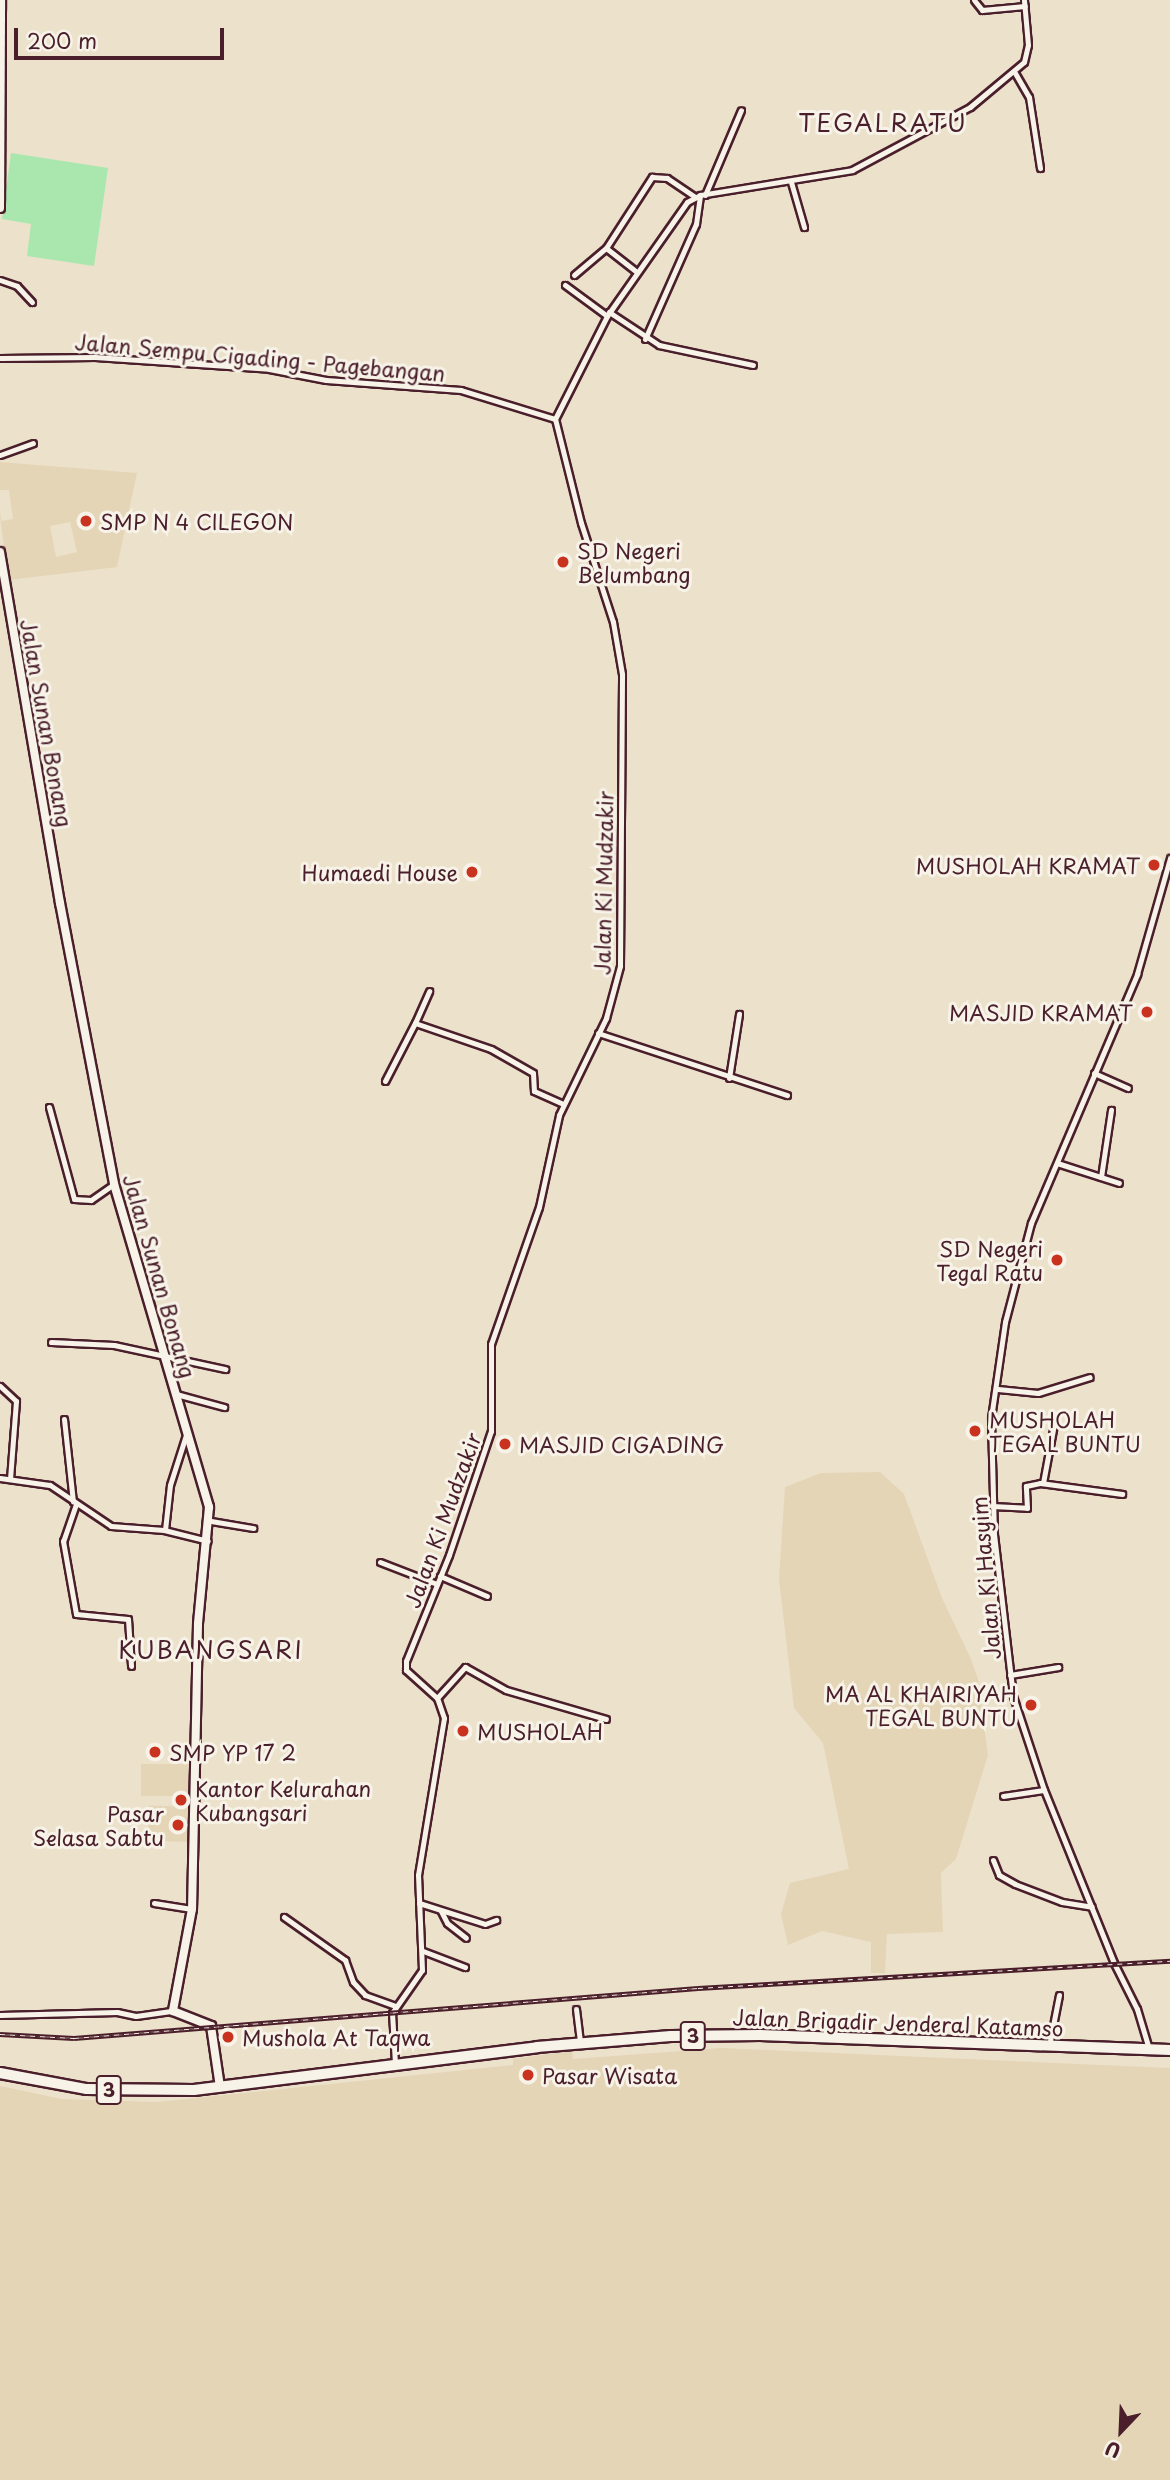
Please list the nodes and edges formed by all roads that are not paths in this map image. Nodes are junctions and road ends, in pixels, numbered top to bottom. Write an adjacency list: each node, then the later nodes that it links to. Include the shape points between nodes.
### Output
1 (1, 0): 6 (street)
2 (974, 0): 3 (street, via 985,11)
3 (1024, 3): 4 (street, via 1028,52)
4 (1015, 73): 7 (street, via 1029,97); 8 (street, via 970,107 917,131 864,164)
5 (741, 110): 9 (street)
6 (1, 160): 10 (street)
7 (1040, 168)
8 (791, 182): 9 (street); 11 (street)
9 (700, 196): 12 (street, via 667,178 653,177); 13 (street); 19 (street, via 696,224)
10 (0, 208)
11 (804, 227)
12 (606, 248): 13 (street); 14 (street)
13 (635, 271): 18 (street)
14 (574, 275)
15 (0, 280): 17 (street, via 17,286)
16 (565, 285): 18 (street)
17 (32, 302)
18 (608, 314): 19 (street); 22 (street)
19 (645, 339): 21 (street, via 693,356)
20 (0, 358): 22 (street, Jalan Sempu Cigading - Pagebangan, via 95,357 269,369 326,380 461,390)
21 (753, 365)
22 (555, 419): 30 (street, Jalan Ki Mudzakir, via 613,622 622,674 621,949 612,1002)
23 (33, 443): 24 (street)
24 (0, 455)
25 (0, 552): 42 (street, Jalan Sunan Bonang)
26 (1170, 858): 31 (street, Jalan Ki Hasyim, via 1138,974)
27 (429, 991): 29 (street)
28 (739, 1014): 32 (street)
29 (415, 1023): 33 (street); 36 (street, via 491,1049 533,1073 534,1091)
30 (598, 1033): 32 (street); 36 (street, Jalan Ki Mudzakir)
31 (1094, 1073): 34 (street); 39 (street, Jalan Ki Hasyim)
32 (729, 1078): 35 (street)
33 (385, 1082)
34 (1128, 1088)
35 (787, 1095)
36 (563, 1104): 65 (street, Jalan Ki Mudzakir, via 539,1207 491,1344 491,1431)
37 (49, 1107): 42 (street, via 74,1199 91,1200)
38 (1111, 1110): 40 (street)
39 (1057, 1163): 40 (street); 48 (street, Jalan Ki Hasyim, via 1035,1207 1017,1273 1004,1329)
40 (1101, 1177): 41 (street)
41 (1119, 1182)
42 (114, 1184): 44 (street, Jalan Sunan Bonang)
43 (51, 1342): 44 (street, via 114,1345)
44 (166, 1357): 45 (street); 49 (street, Jalan Sunan Bonang)
45 (225, 1369)
46 (1090, 1377): 48 (street, via 1043,1392)
47 (0, 1386): 55 (street, via 16,1401)
48 (998, 1389): 59 (street, Jalan Ki Hasyim, via 991,1418)
49 (176, 1394): 50 (street); 53 (street, Jalan Sunan Bonang)
50 (224, 1407)
51 (64, 1419): 58 (street)
52 (1054, 1424): 56 (street)
53 (188, 1432): 60 (street, Jalan Sunan Bonang); 62 (street, via 170,1485)
54 (0, 1478): 55 (street)
55 (10, 1479): 58 (street, via 50,1485)
56 (1043, 1483): 57 (street); 59 (street, via 1026,1486 1027,1508)
57 (1122, 1494)
58 (75, 1503): 62 (street, via 111,1526); 68 (street, via 63,1541 76,1614 128,1619)
59 (992, 1506): 70 (street, Jalan Ki Hasyim)
60 (211, 1521): 61 (street); 63 (street, Jalan Sunan Bonang)
61 (254, 1528)
62 (165, 1530): 63 (street)
63 (208, 1541): 79 (street, Jalan Sunan Bonang, via 198,1624)
64 (380, 1562): 66 (street)
65 (440, 1576): 66 (street, Jalan Ki Mudzakir); 67 (street)
66 (437, 1584): 71 (street, Jalan Ki Mudzakir, via 405,1666)
67 (487, 1596)
68 (131, 1666)
69 (1058, 1667): 70 (street)
70 (1010, 1675): 73 (street, Jalan Ki Hasyim)
71 (436, 1698): 72 (street, via 465,1667 506,1690); 77 (street, via 444,1718 419,1864)
72 (606, 1719)
73 (1044, 1790): 74 (street); 78 (street, Jalan Ki Hasyim)
74 (1003, 1796)
75 (993, 1860): 78 (street, via 999,1875 1015,1884 1062,1902)
76 (154, 1903): 79 (street)
77 (419, 1903): 80 (street); 84 (street)
78 (1092, 1907): 93 (street, Jalan Ki Hasyim, via 1137,2009)
79 (192, 1909): 89 (street, Jalan Sunan Bonang)
80 (441, 1910): 82 (street, via 460,1912 485,1924); 83 (street, via 447,1923)
81 (284, 1917): 87 (street, via 345,1960 353,1982 365,1995)
82 (496, 1920)
83 (466, 1938)
84 (423, 1951): 85 (street); 87 (street, via 421,1977)
85 (465, 1967)
86 (1059, 1995): 92 (street)
87 (395, 2006): 95 (street)
88 (576, 2008): 91 (street)
89 (173, 2011): 90 (street, via 136,2016 117,2012); 97 (street, via 211,2026)
90 (0, 2015)
91 (580, 2043): 92 (highway, Jalan Brigadir Jenderal Katamso / 3, via 760,2035); 95 (highway, Jalan Brigadir Jenderal Katamso / 3)
92 (1049, 2046): 93 (highway, Jalan Brigadir Jenderal Katamso / 3)
93 (1149, 2049): 94 (highway, Jalan Brigadir Jenderal Katamso / 3)
94 (1170, 2050)
95 (395, 2063): 97 (highway, Jalan Brigadir Jenderal Katamso / 3)
96 (0, 2073): 97 (highway, Jalan Brigadir Jenderal Katamso / 3, via 86,2089)
97 (219, 2087)

